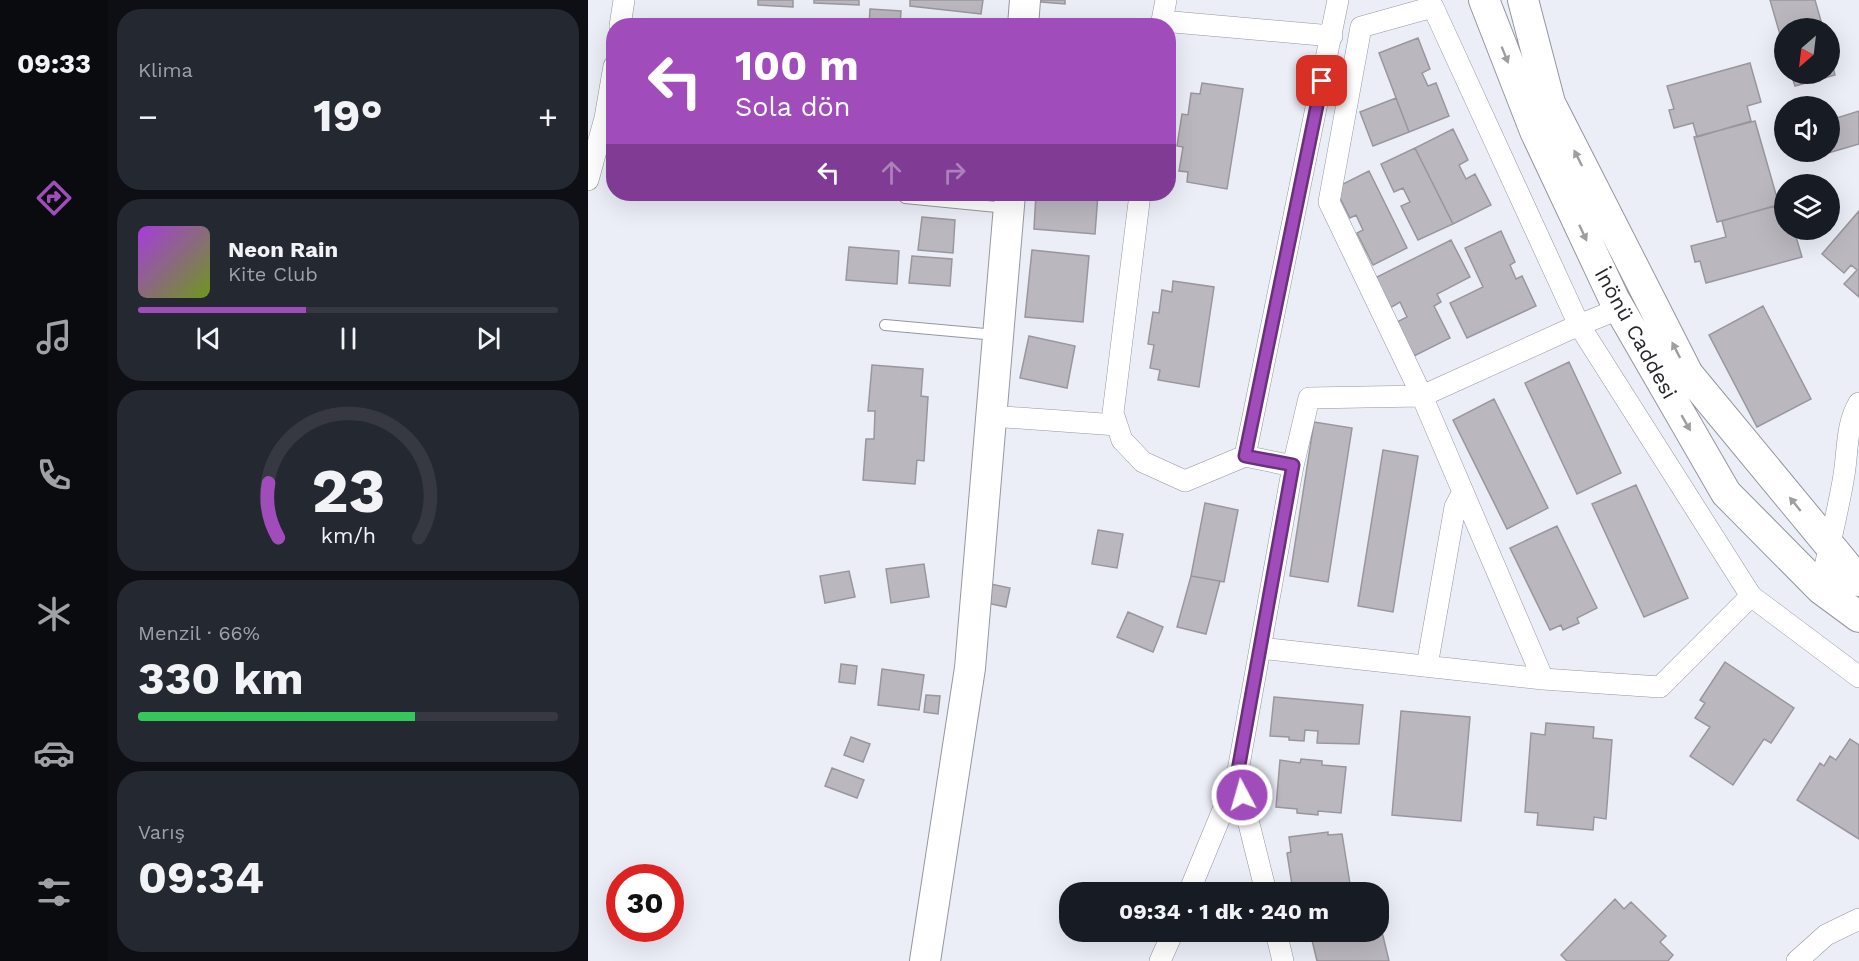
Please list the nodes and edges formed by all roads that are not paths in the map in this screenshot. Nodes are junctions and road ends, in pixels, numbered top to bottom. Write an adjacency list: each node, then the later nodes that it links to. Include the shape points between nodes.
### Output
1 (624, 0): 7 (street)
2 (1025, 0): 8 (main road)
3 (1338, 0): 9 (street)
4 (1484, 0): 14 (main road, İnönü Caddesi, one-way to 14, via 1535,131)
5 (1523, 0): 25 (main road, İnönü Caddesi, one-way to 5, via 1688,374 1550,103)
6 (1163, 15): 9 (street)
7 (621, 18)
8 (1024, 18)
9 (1332, 36): 22 (street)
10 (606, 112): 11 (street)
11 (588, 180)
12 (1009, 201): 17 (main road)
13 (1139, 201): 21 (street, via 1113,413)
14 (1619, 309): 16 (street); 27 (main road, İnönü Caddesi, one-way to 27, via 1726,493)
15 (885, 325): 17 (lane)
16 (1579, 325): 18 (street); 18 (street, via 1433,8 1361,27 1329,202); 28 (street)
17 (998, 336): 20 (main road)
18 (1422, 396): 23 (street, via 1309,398); 24 (street)
19 (1859, 403): 25 (street, via 1852,415 1844,476)
20 (991, 416): 21 (street); 40 (main road, via 970,668)
21 (1117, 425): 22 (street, via 1122,440 1143,462 1185,481)
22 (1245, 456): 23 (street)
23 (1293, 465): 30 (street)
24 (1463, 492): 31 (street, via 1455,507); 33 (street)
25 (1828, 545): 26 (main road, İnönü Caddesi); 27 (street)
26 (1858, 578): 27 (street)
27 (1821, 589): 29 (main road, İnönü Caddesi)
28 (1751, 596): 32 (street); 33 (street, via 1660,687)
29 (1859, 617)
30 (1260, 648): 31 (street); 34 (street)
31 (1427, 666): 33 (street)
32 (1859, 677)
33 (1543, 679)
34 (1237, 776): 35 (street); 36 (street)
35 (1193, 882)
36 (1264, 882)
37 (1859, 919): 43 (street, via 1826,935)
38 (1169, 942): 41 (street)
39 (1278, 942): 42 (street)
40 (925, 961)
41 (1160, 961)
42 (1283, 961)
43 (1797, 961)

